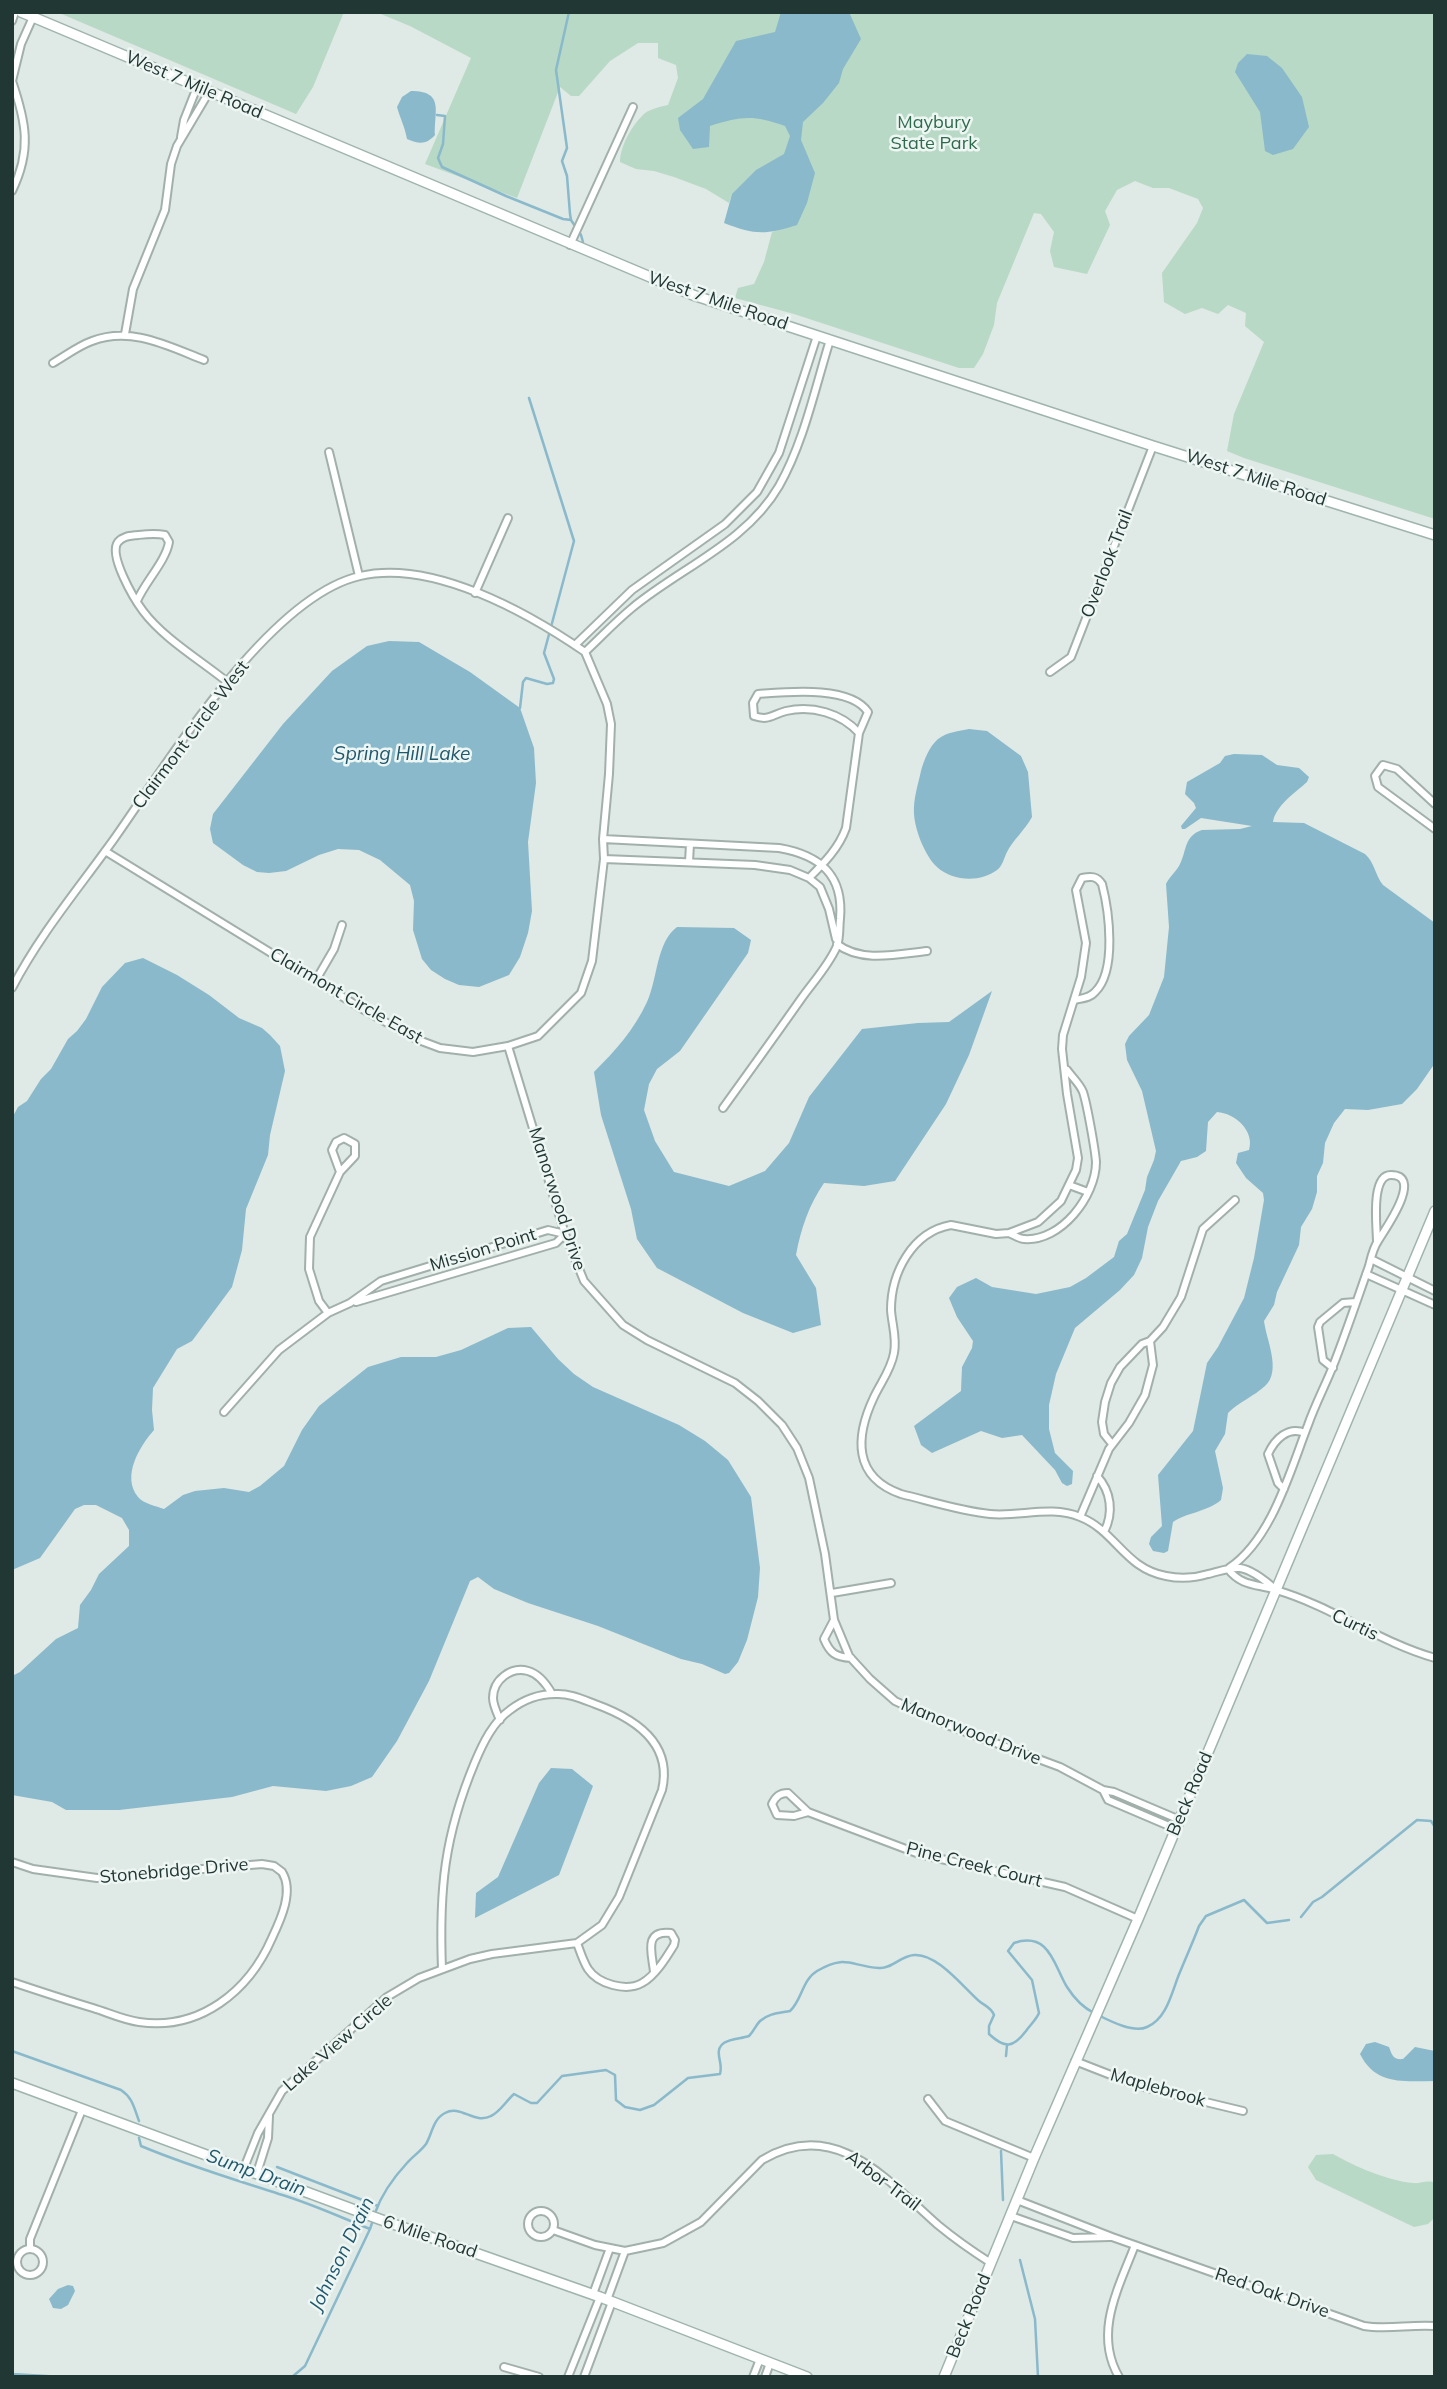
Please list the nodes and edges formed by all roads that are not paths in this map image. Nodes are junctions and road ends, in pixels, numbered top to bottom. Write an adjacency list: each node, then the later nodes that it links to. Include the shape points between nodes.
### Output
1 (15, 12): 4 (street)
2 (21, 12): 3 (street, West 7 Mile Road)
3 (33, 17): 5 (street); 6 (street, West 7 Mile Road)
4 (12, 21)
5 (12, 81): 10 (street, via 27,137)
6 (197, 87): 7 (street, West 7 Mile Road); 9 (street)
7 (209, 92): 9 (street); 11 (street, West 7 Mile Road)
8 (633, 107): 11 (street)
9 (180, 139): 12 (street, via 163,216 133,289)
10 (12, 191)
11 (570, 244): 13 (street, West 7 Mile Road, via 693,295)
12 (125, 334): 15 (street); 16 (street, via 92,341)
13 (817, 335): 14 (street, West 7 Mile Road); 17 (street)
14 (830, 340): 18 (street); 19 (street, West 7 Mile Road)
15 (204, 360)
16 (53, 363)
17 (786, 432): 18 (street); 21 (street, via 768,476)
18 (800, 437): 23 (street, via 778,488)
19 (1153, 446): 24 (street, West 7 Mile Road); 32 (street, Overlook Trail, via 1071,657)
20 (329, 452): 26 (street)
21 (743, 508): 23 (street); 25 (street)
22 (508, 517): 28 (street)
23 (754, 518): 27 (street)
24 (1435, 535)
25 (661, 571): 27 (street); 30 (street, via 632,590)
26 (359, 576): 28 (street, Clairmont Circle West, via 416,574); 33 (street, Clairmont Circle West, via 304,606)
27 (669, 582): 31 (street, via 632,608)
28 (475, 593): 30 (street, Clairmont Circle West)
29 (137, 601): 29 (street, via 119,569 115,546 126,536 165,535 168,551); 33 (street, via 162,631)
30 (575, 645): 31 (street, Clairmont Circle West)
31 (585, 652): 37 (street, Clairmont Circle East, via 611,724)
32 (1050, 672)
33 (226, 681): 40 (street, Clairmont Circle West)
34 (859, 733): 34 (street, via 868,712 845,698 791,691 758,694 752,703 754,716 764,720 786,711 814,711 838,716); 44 (street, via 848,819 842,838)
35 (1435, 804): 36 (street, via 1397,769 1383,765 1375,776 1378,787)
36 (1435, 829)
37 (603, 839): 38 (street); 41 (street, Clairmont Circle East)
38 (690, 844): 39 (street); 42 (street)
39 (740, 846): 43 (street); 44 (street, via 798,851)
40 (105, 851): 49 (street, Clairmont Circle East); 50 (street, Clairmont Circle West, via 39,940)
41 (604, 859): 42 (street); 52 (street, Clairmont Circle East, via 593,961 581,993 538,1036)
42 (689, 862): 43 (street)
43 (740, 864): 45 (street, via 790,870)
44 (822, 865): 45 (street); 47 (street, via 836,883 841,902)
45 (809, 878): 47 (street, via 825,897)
46 (342, 925): 49 (street, via 327,966)
47 (837, 944): 48 (street, via 847,952 864,955); 54 (street)
48 (927, 951)
49 (316, 980): 52 (street, Clairmont Circle East, via 416,1039 440,1048 473,1052)
50 (12, 988)
51 (1075, 1000): 51 (street, via 1088,997 1105,980 1111,926 1102,884 1091,876 1082,878 1076,890 1086,943); 53 (street, via 1063,1035)
52 (508, 1045): 61 (street, Manorwood Drive)
53 (1066, 1068): 56 (street, via 1078,1158); 57 (street, via 1083,1091 1096,1162)
54 (723, 1108)
55 (340, 1172): 55 (street, via 356,1153 353,1142 344,1138 332,1150); 71 (street, via 310,1237 309,1269 318,1301)
56 (1069, 1185): 57 (street); 60 (street, via 1051,1212)
57 (1088, 1192): 60 (street, via 1068,1221 1052,1233 1023,1239)
58 (1235, 1200): 72 (street, via 1203,1229 1181,1297)
59 (1435, 1211): 65 (street, Beck Road)
60 (1009, 1233): 79 (street, via 951,1225 926,1233 907,1254 892,1296 894,1353 874,1396 860,1446 876,1480 901,1494 991,1514 1050,1511)
61 (565, 1234): 69 (street, Mission Point, via 556,1242); 69 (street, Mission Point, via 548,1230 381,1281); 84 (street, Manorwood Drive, via 584,1281 623,1325 735,1383 782,1425 809,1478)
62 (1377, 1242): 62 (street, via 1392,1221 1404,1190 1399,1178 1390,1175 1382,1178 1377,1188); 63 (street)
63 (1371, 1259): 64 (street); 65 (street)
64 (1366, 1274): 66 (street); 68 (street)
65 (1407, 1277): 66 (street, Beck Road); 67 (street)
66 (1402, 1290): 70 (street); 83 (street, Beck Road)
67 (1435, 1290)
68 (1356, 1302): 73 (street); 73 (street, via 1343,1303 1318,1327 1323,1360)
69 (350, 1303): 71 (street, Mission Point)
70 (1435, 1305)
71 (328, 1313): 74 (street, Mission Point, via 279,1350)
72 (1150, 1341): 76 (street, via 1153,1365 1145,1395); 76 (street, via 1120,1367 1111,1384 1102,1422)
73 (1333, 1367): 75 (street)
74 (224, 1412)
75 (1304, 1433): 78 (street); 78 (street, via 1287,1432 1268,1454)
76 (1112, 1444): 77 (street)
77 (1097, 1476): 79 (street); 80 (street, via 1107,1487 1110,1520)
78 (1284, 1489): 81 (street, via 1260,1534)
79 (1080, 1517): 80 (street)
80 (1104, 1532): 81 (street, via 1133,1562 1165,1576 1192,1578)
81 (1228, 1569): 83 (street, via 1247,1584); 83 (street, via 1253,1573)
82 (891, 1583): 84 (street)
83 (1276, 1590): 87 (street, Curtis); 91 (street, Beck Road)
84 (832, 1593): 85 (street, Manorwood Drive)
85 (834, 1620): 86 (street, Manorwood Drive); 86 (street, Manorwood Drive, via 824,1639 830,1652)
86 (851, 1658): 91 (street, Manorwood Drive, via 895,1701 1060,1767 1103,1790 1108,1800)
87 (1435, 1658)
88 (552, 1694): 89 (street, via 524,1702); 89 (street, via 538,1677 513,1670 495,1687); 94 (street, via 570,1695 636,1722 656,1746 665,1778 619,1897 602,1924)
89 (500, 1720): 95 (street, via 482,1747 460,1799 449,1843 440,1916)
90 (808, 1812): 90 (street, Pine Creek Court, via 782,1817 772,1804 775,1797 788,1793); 93 (street, Pine Creek Court, via 919,1854 1065,1888)
91 (1178, 1824): 93 (street, Beck Road)
92 (12, 1861): 97 (street, Stonebridge Drive, via 33,1869 97,1878 262,1864 277,1868 287,1882 278,1924 255,1969 227,1999 197,2016 178,2022 141,2022)
93 (1138, 1919): 98 (street, Beck Road)
94 (577, 1943): 95 (street, Lake View Circle, via 492,1954); 96 (street, via 587,1968 607,1983 639,1985)
95 (442, 1969): 102 (street, Lake View Circle, via 387,1997 282,2091)
96 (654, 1972): 96 (street, via 674,1945 671,1933 661,1931 651,1943)
97 (12, 1982)
98 (1075, 2062): 103 (street, Maplebrook, via 1139,2086); 104 (street, Beck Road)
99 (12, 2084): 101 (street, 6 Mile Road)
100 (928, 2099): 104 (street, via 945,2121)
101 (82, 2110): 105 (street, 6 Mile Road); 113 (street, via 30,2239)
102 (270, 2110): 105 (street, Lake View Circle); 106 (street, via 268,2138)
103 (1243, 2111)
104 (1034, 2158): 107 (street, Beck Road)
105 (244, 2168): 106 (street, 6 Mile Road)
106 (257, 2173): 116 (street, 6 Mile Road)
107 (1017, 2200): 108 (street, Beck Road); 110 (street, Red Oak Drive)
108 (1011, 2216): 110 (street, Red Oak Drive, via 1073,2238); 115 (street, Beck Road)
109 (553, 2230): 109 (street, Arbor Trail, via 554,2221 545,2212 530,2217 528,2225 535,2235); 112 (street, Arbor Trail)
110 (1112, 2237): 111 (street, Red Oak Drive)
111 (1135, 2245): 117 (street, Red Oak Drive, via 1364,2326); 128 (street, via 1107,2331 1108,2350)
112 (610, 2248): 114 (street, Arbor Trail); 116 (street)
113 (30, 2249): 113 (street, via 39,2252 42,2260 38,2271 31,2274 23,2272 17,2261 20,2253)
114 (625, 2251): 115 (street, Arbor Trail, via 663,2243 692,2228 762,2160 784,2148 809,2144 854,2155); 116 (street)
115 (991, 2263): 127 (street, Beck Road)
116 (603, 2298): 118 (street, 6 Mile Road); 122 (street); 123 (street)
117 (1435, 2326)
118 (760, 2359): 119 (street, 6 Mile Road); 124 (street)
119 (771, 2363): 125 (street); 126 (street, 6 Mile Road)
120 (503, 2367): 121 (street)
121 (539, 2377)
122 (568, 2377)
123 (584, 2377)
124 (753, 2377)
125 (765, 2377)
126 (807, 2377)
127 (944, 2377)
128 (1119, 2377)

